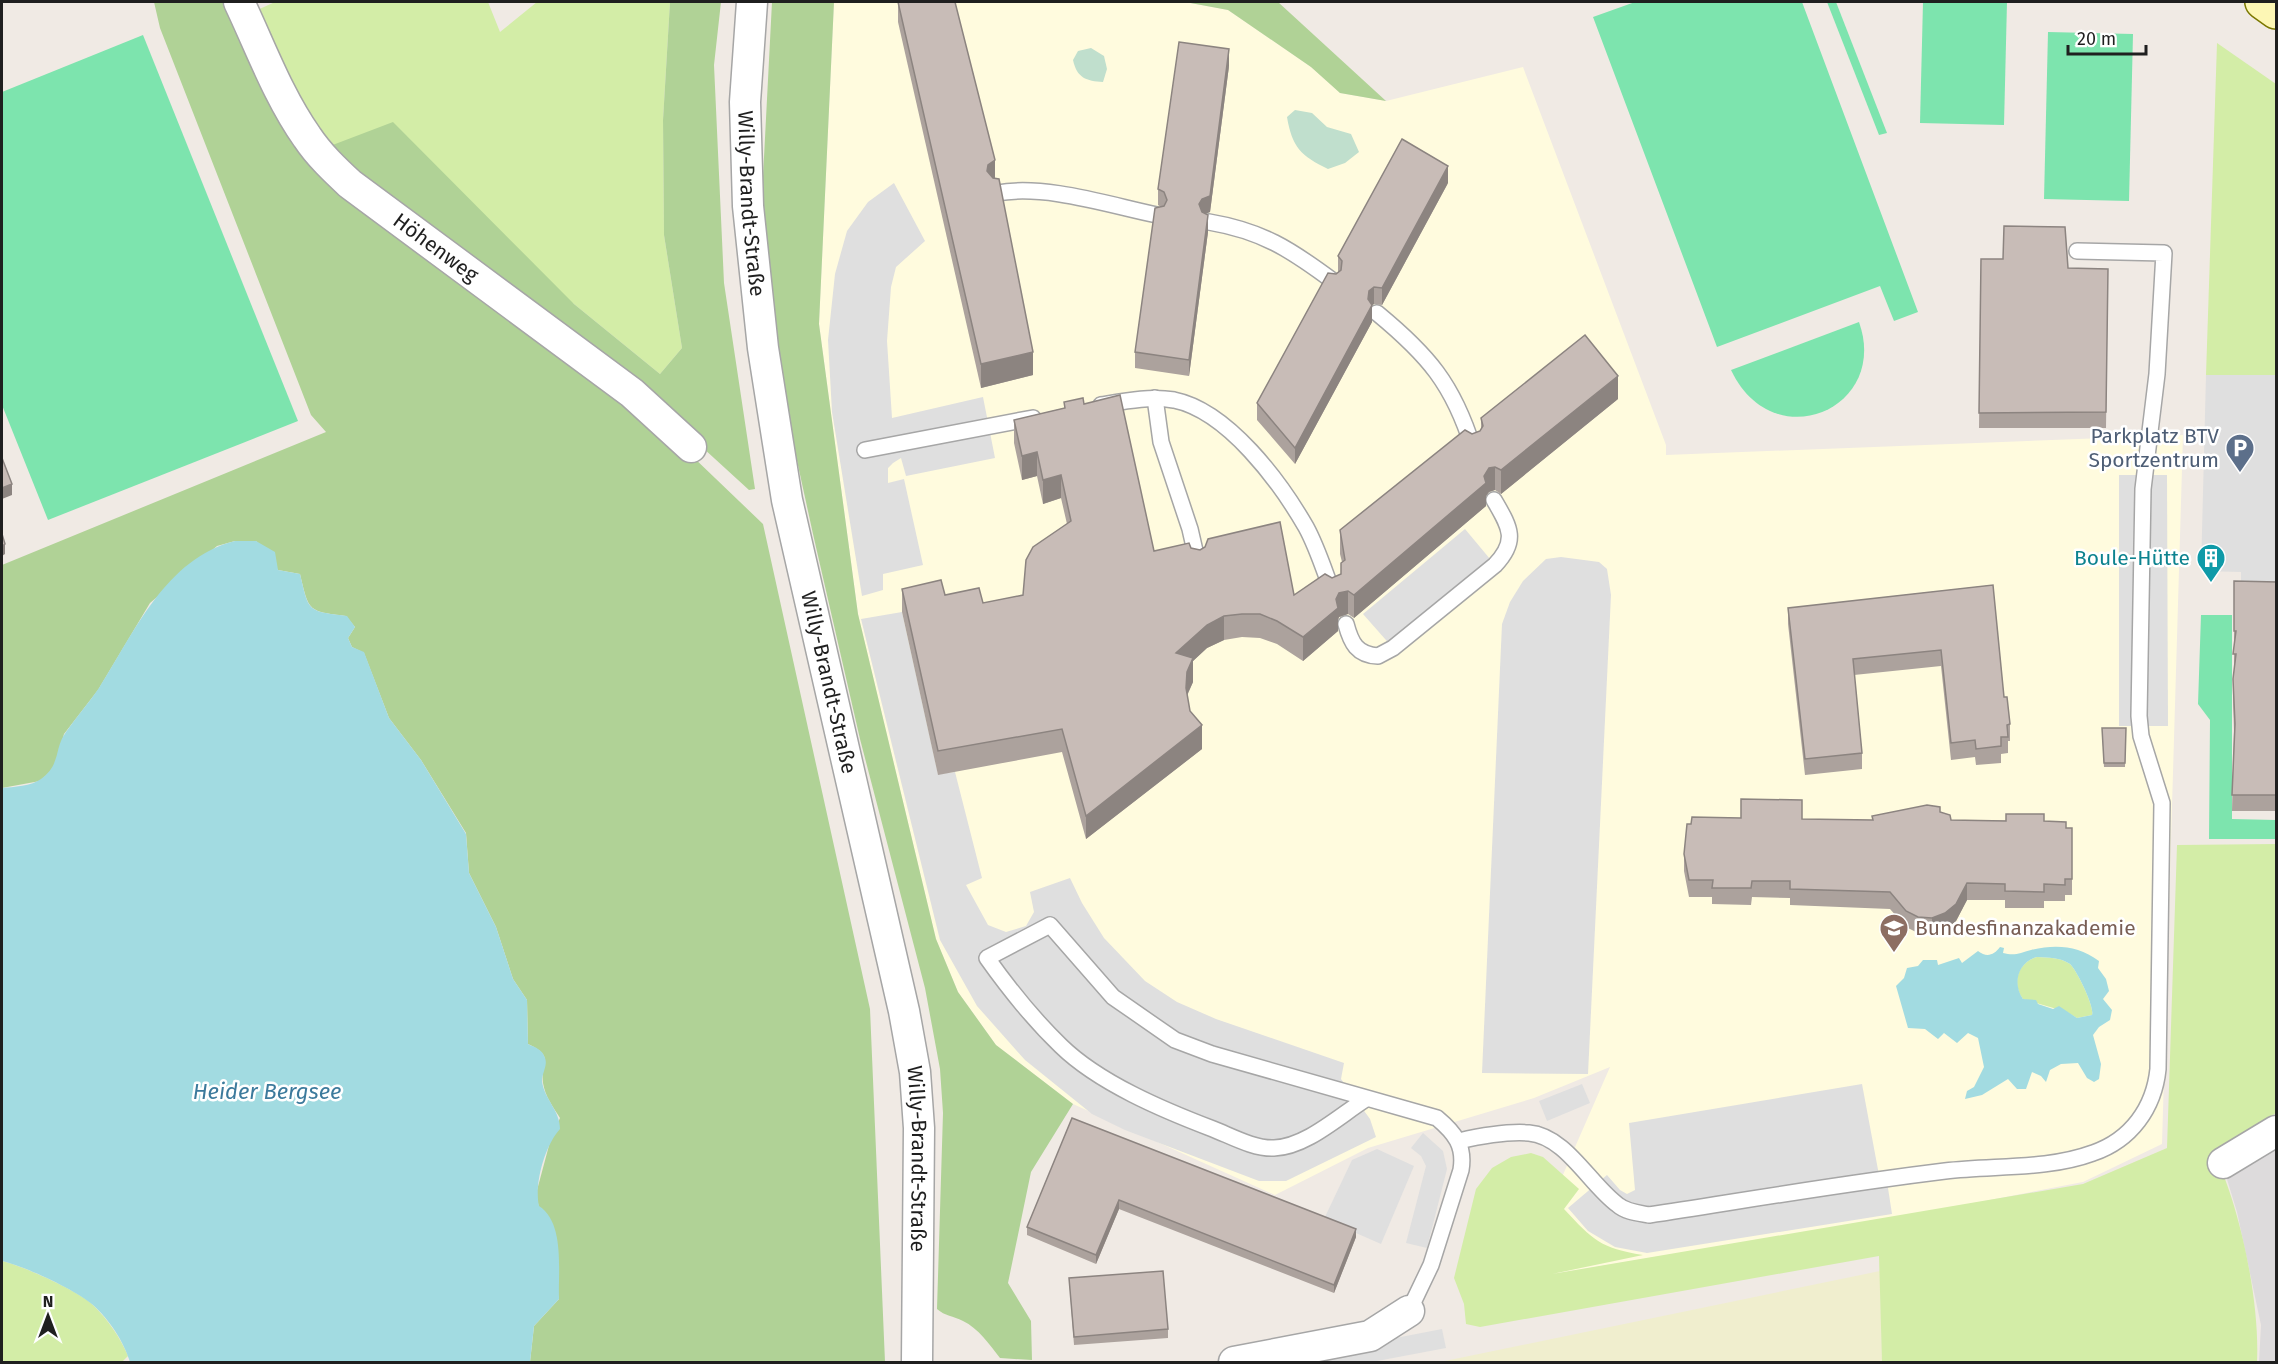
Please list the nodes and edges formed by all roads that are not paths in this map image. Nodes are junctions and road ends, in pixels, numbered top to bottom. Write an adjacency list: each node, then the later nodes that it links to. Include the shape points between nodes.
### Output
1 (239, 2): 14 (street, Höhenweg, via 306,137 330,165 350,184 632,393)
2 (752, 2): 26 (street, Willy-Brandt-Straße, via 744,102 747,183 763,348 787,500 915,1072 919,1128)
3 (2262, 2): 4 (main road)
4 (2277, 12)
5 (997, 193): 6 (lane, via 1049,193)
6 (1157, 214)
7 (1209, 222): 9 (lane, via 1261,234)
8 (2078, 251): 23 (lane, via 2164,253 2157,374 2143,489 2140,633 2141,736 2162,803 2158,1069 2156,1090 2148,1110 2119,1139 2094,1153 2061,1162 1940,1172 1649,1215 1619,1206 1551,1141 1530,1133 1481,1136)
9 (1333, 281)
10 (1377, 314): 15 (lane, via 1415,344 1445,382 1462,413)
11 (1155, 398): 12 (lane); 18 (lane, via 1161,442); 19 (lane, via 1203,412 1242,443 1270,473 1307,529)
12 (1086, 408)
13 (1052, 415): 16 (lane)
14 (691, 447)
15 (1473, 448)
16 (865, 450)
17 (1494, 500): 20 (lane, via 1510,537 1504,556 1495,565 1378,656 1358,651)
18 (1198, 564)
19 (1333, 592)
20 (1346, 624)
21 (1366, 1099): 21 (lane, via 1306,1138 1289,1145 1259,1147 1121,1088 1062,1047 1011,993 987,958 1050,925 1113,997 1175,1040); 23 (lane, via 1437,1118)
22 (2277, 1131): 24 (street)
23 (1459, 1142): 25 (lane, via 1464,1156 1461,1170 1431,1265)
24 (2223, 1163)
25 (1409, 1311): 27 (street, via 1370,1336)
26 (918, 1362)
27 (1234, 1362)

